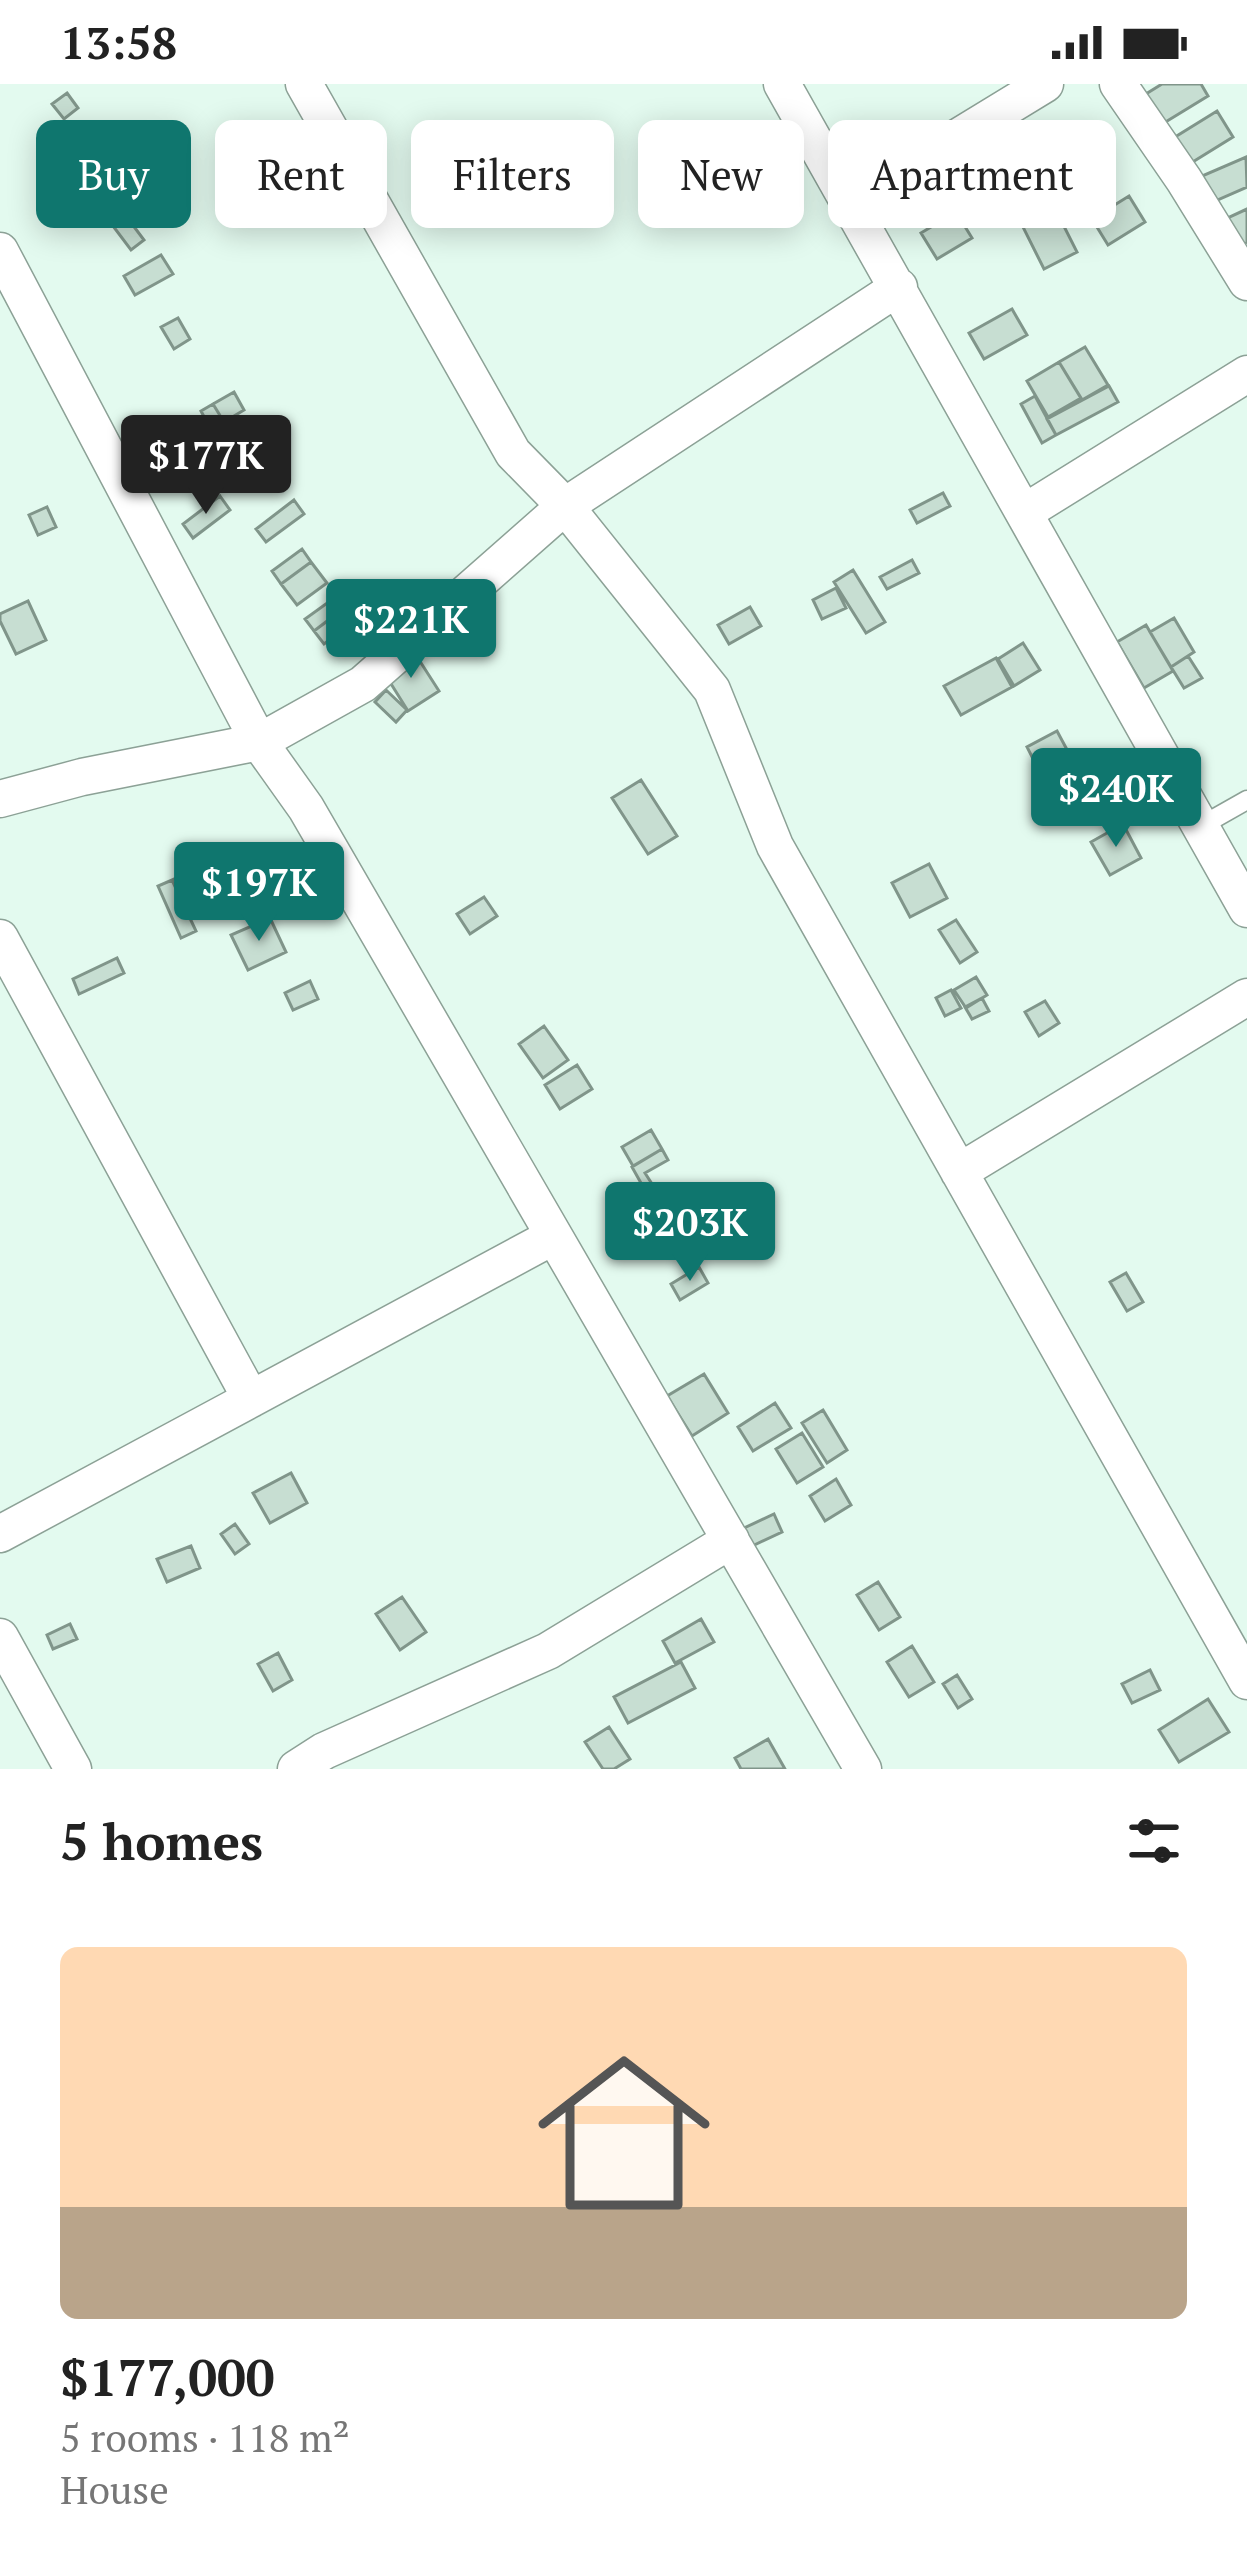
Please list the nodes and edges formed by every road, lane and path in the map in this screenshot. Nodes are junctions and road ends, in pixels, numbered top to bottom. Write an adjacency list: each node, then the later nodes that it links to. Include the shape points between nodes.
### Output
1 (304, 84): 12 (street, via 513,453)
2 (782, 84): 6 (street)
3 (1045, 84): 5 (street)
4 (1118, 84): 9 (street)
5 (986, 120)
6 (828, 164)
7 (865, 228): 10 (street)
8 (0, 251): 14 (street)
9 (1247, 282)
10 (898, 287): 12 (street); 13 (street)
11 (1247, 374): 13 (street)
12 (565, 506): 14 (street, via 363,684); 21 (street, via 712,690 775,846)
13 (1025, 512): 17 (street)
14 (259, 742): 15 (street); 22 (street, via 306,808)
15 (0, 799)
16 (1247, 800): 17 (lane)
17 (1201, 826): 18 (street)
18 (1247, 908)
19 (0, 938): 23 (street)
20 (1247, 997): 21 (street)
21 (959, 1172): 27 (street)
22 (554, 1236): 23 (street); 25 (street)
23 (251, 1399): 24 (street)
24 (0, 1534)
25 (731, 1540): 29 (street, via 548,1652); 30 (street)
26 (0, 1636): 28 (street)
27 (1247, 1681)
28 (73, 1769)
29 (296, 1769)
30 (863, 1769)

